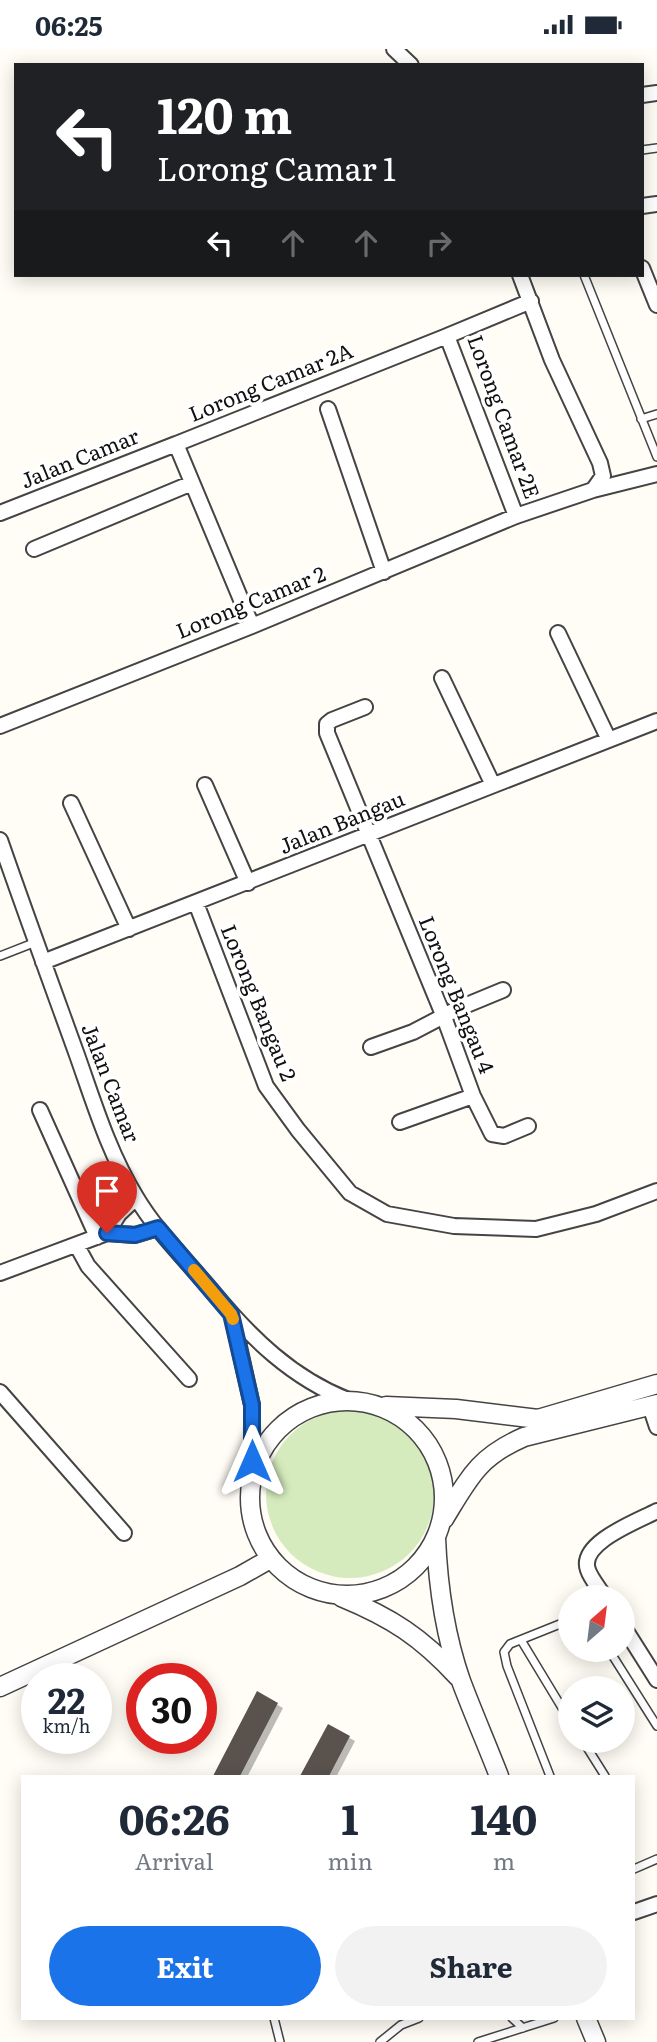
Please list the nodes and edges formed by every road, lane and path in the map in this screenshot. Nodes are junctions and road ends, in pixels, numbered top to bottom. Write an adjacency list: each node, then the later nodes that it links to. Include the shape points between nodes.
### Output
1 (394, 49): 2 (street)
2 (409, 63)
3 (644, 273): 7 (street)
4 (521, 277): 6 (street)
5 (585, 277): 11 (lane)
6 (531, 301): 8 (street, Lorong Camar 2E); 16 (street, via 552,360 600,463 603,476)
7 (657, 305)
8 (447, 336): 12 (street, Lorong Camar 2A); 18 (street, Lorong Camar 2E)
9 (328, 409): 20 (street)
10 (657, 414): 11 (lane)
11 (641, 419): 13 (lane)
12 (176, 444): 15 (street, Lorong Camar 2A); 17 (street, Jalan Camar)
13 (657, 457)
14 (657, 474): 16 (street, Lorong Camar 2)
15 (192, 483): 19 (street); 21 (street, Lorong Camar 2A)
16 (593, 490): 18 (street, Lorong Camar 2)
17 (0, 513)
18 (516, 516): 20 (street, Lorong Camar 2)
19 (34, 549)
20 (384, 572): 21 (street, Lorong Camar 2)
21 (252, 626): 26 (street, Lorong Camar 2)
22 (558, 633): 27 (street)
23 (443, 678): 29 (street)
24 (365, 707): 31 (street, Lorong Bangau 4, via 332,720 327,733)
25 (657, 721): 27 (street, Jalan Bangau)
26 (0, 726)
27 (609, 740): 29 (street, Jalan Bangau)
28 (205, 785): 33 (street)
29 (493, 785): 31 (street, Jalan Bangau)
30 (71, 803): 35 (street)
31 (369, 835): 33 (street, Jalan Bangau); 40 (street, Lorong Bangau 4)
32 (0, 840): 36 (street, Jalan Camar)
33 (248, 883): 34 (street, Jalan Bangau)
34 (196, 903): 35 (street, Jalan Bangau); 46 (street, Lorong Bangau 2, via 266,1086 350,1193 387,1214 454,1226 536,1229 596,1215)
35 (129, 929): 38 (street, Jalan Bangau)
36 (36, 942): 37 (lane); 38 (street, Jalan Camar)
37 (0, 956)
38 (43, 962): 47 (street, Jalan Camar, via 108,1142)
39 (503, 990): 40 (street)
40 (444, 1017): 41 (street); 42 (street, Lorong Bangau 4)
41 (371, 1047)
42 (473, 1095): 44 (street); 45 (street, Lorong Bangau 4, via 492,1134 504,1136)
43 (40, 1110): 49 (street)
44 (400, 1122)
45 (528, 1126)
46 (657, 1191)
47 (136, 1198): 48 (street, Jalan Camar); 49 (street)
48 (158, 1228): 49 (street, via 135,1235); 52 (street, Jalan Camar)
49 (102, 1235): 50 (street)
50 (77, 1246): 51 (street); 53 (street, via 88,1266)
51 (0, 1273)
52 (231, 1314): 56 (street, Jalan Camar, via 289,1369); 61 (street, Jalan Camar, via 252,1405)
53 (189, 1379)
54 (657, 1384): 59 (street)
55 (0, 1392): 64 (street)
56 (348, 1400): 57 (street); 61 (street, via 304,1410 281,1425 263,1448)
57 (378, 1405): 59 (street, via 456,1409); 63 (street, via 404,1419 429,1444 444,1490)
58 (653, 1405): 59 (street); 60 (street)
59 (540, 1426): 63 (street, via 490,1455 473,1473)
60 (657, 1427)
61 (252, 1476): 65 (street, via 253,1521)
62 (657, 1511): 66 (street, via 600,1541 589,1552 587,1569)
63 (439, 1530): 67 (street, via 420,1562 395,1582 370,1592); 72 (street, via 438,1571 445,1619)
64 (124, 1533)
65 (270, 1559): 67 (street, via 299,1582); 74 (street)
66 (597, 1585)
67 (338, 1596): 72 (street, via 416,1635)
68 (558, 1625): 69 (lane)
69 (521, 1640): 75 (lane); 79 (lane, via 504,1652)
70 (635, 1645): 73 (street)
71 (617, 1663): 76 (lane)
72 (461, 1679): 78 (street)
73 (657, 1680)
74 (0, 1687)
75 (558, 1701)
76 (657, 1726)
77 (591, 1753): 80 (lane)
78 (499, 1775)
79 (550, 1775)
80 (604, 1775)
81 (657, 1859): 82 (lane)
82 (635, 1869)
83 (657, 1904): 84 (street)
84 (635, 1912)
85 (275, 2020): 91 (lane)
86 (414, 2020): 92 (lane)
87 (514, 2020): 90 (lane)
88 (548, 2020): 90 (lane)
89 (587, 2020): 94 (street)
90 (523, 2028): 93 (lane)
91 (281, 2042)
92 (380, 2042)
93 (478, 2042)
94 (596, 2042)

